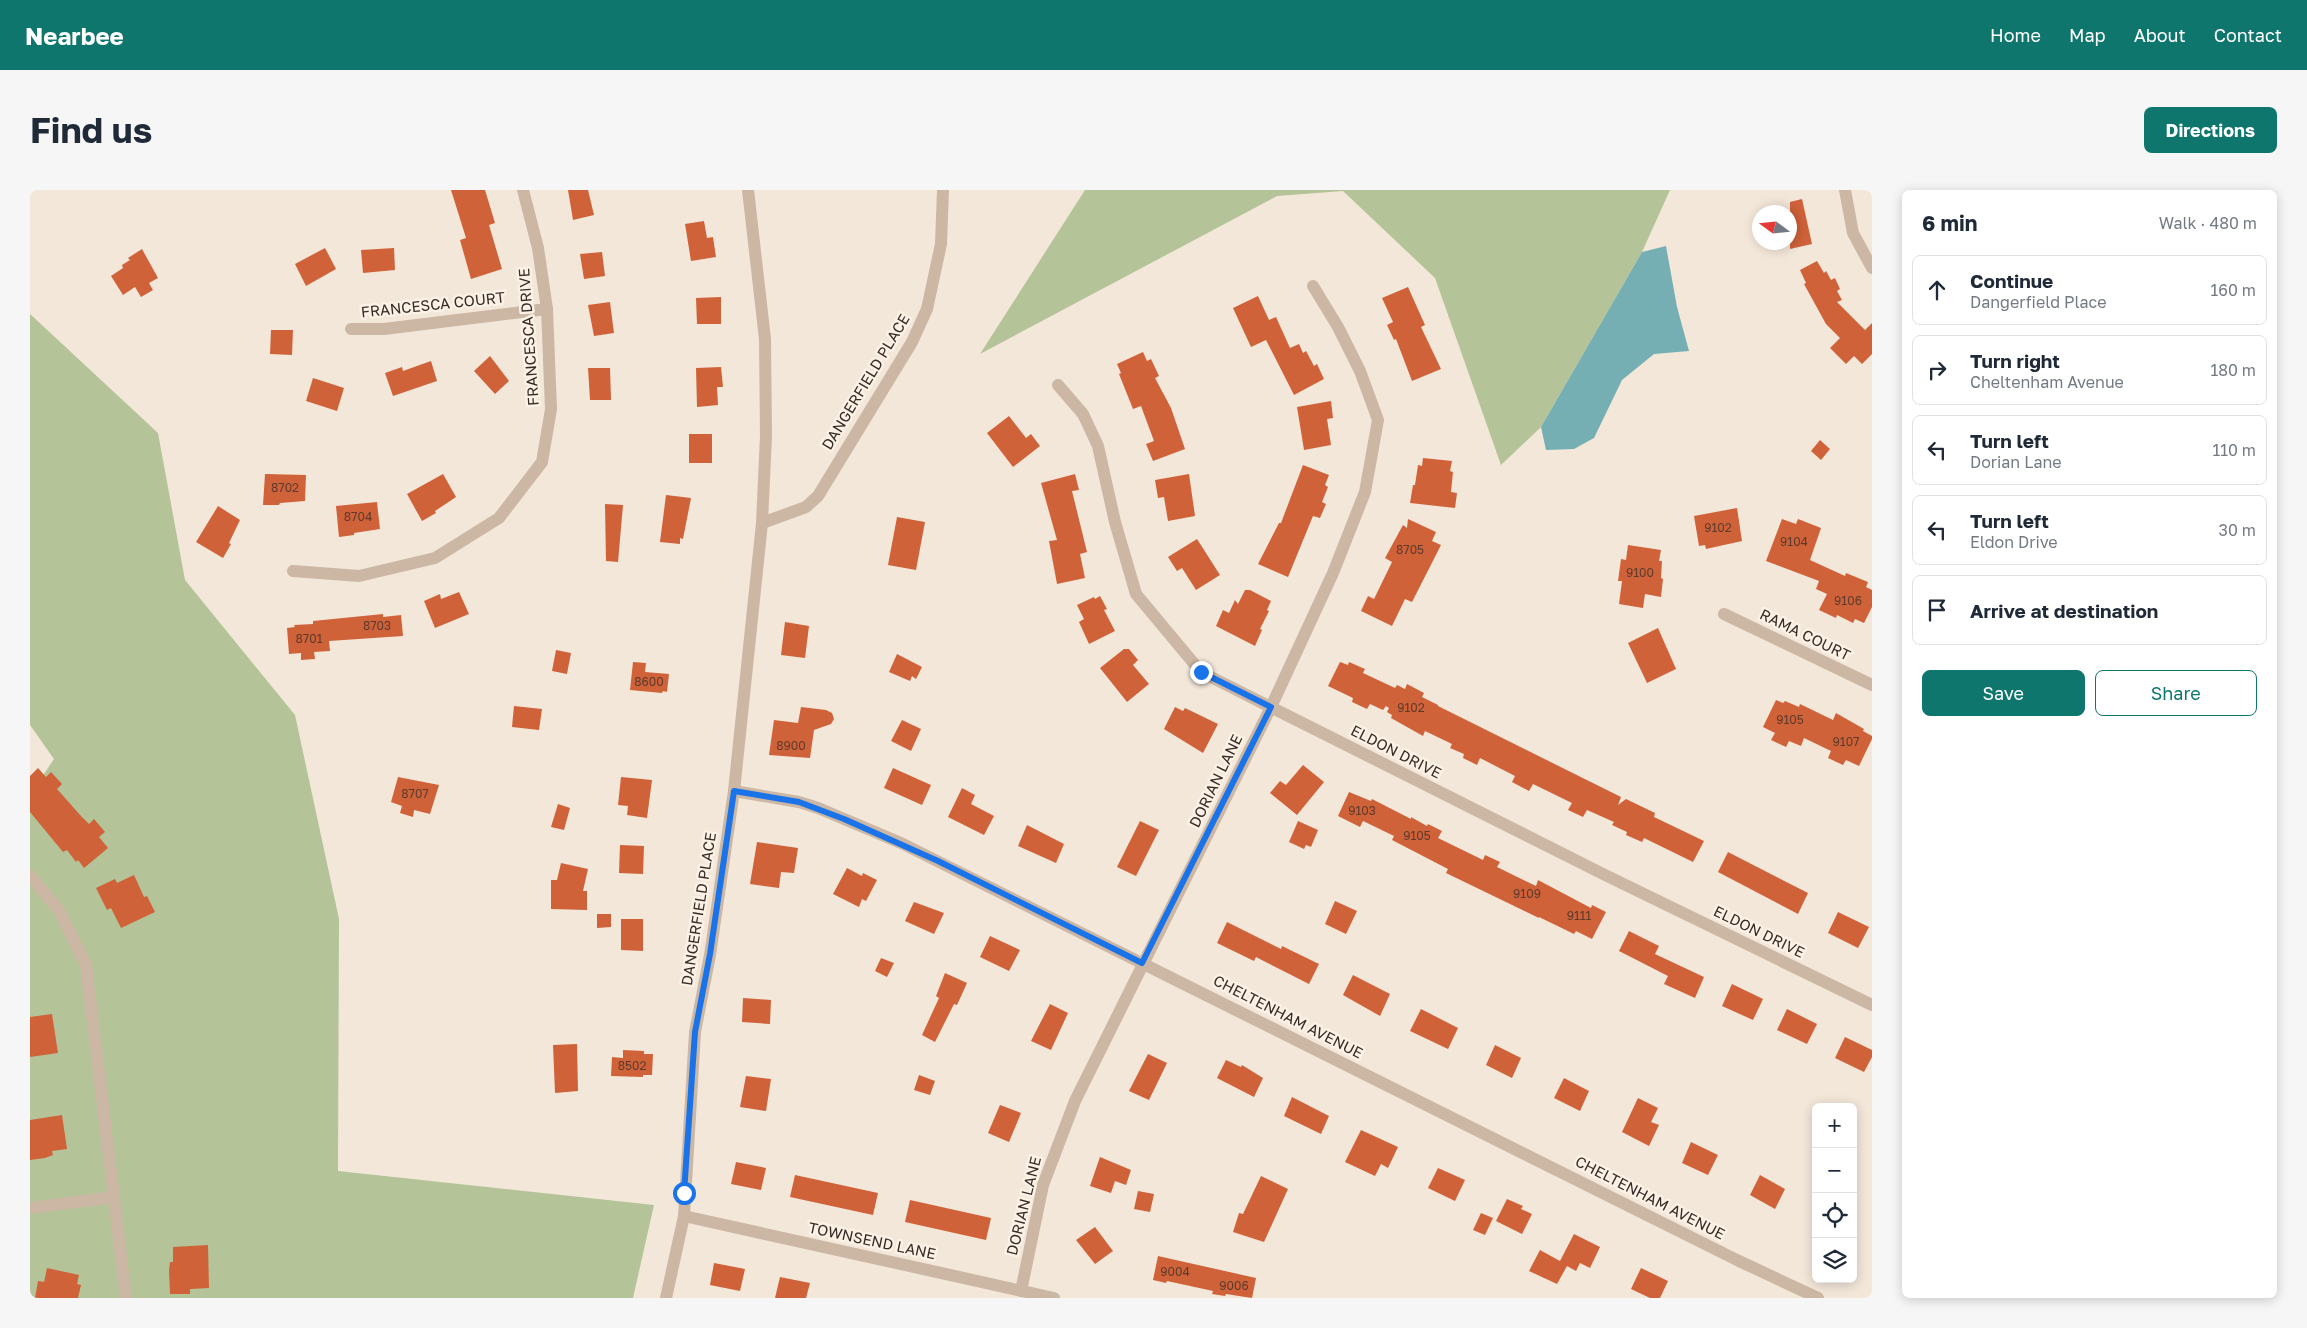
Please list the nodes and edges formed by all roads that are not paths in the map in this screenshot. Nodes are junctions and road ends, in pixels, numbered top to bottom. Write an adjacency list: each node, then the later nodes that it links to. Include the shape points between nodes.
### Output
1 (523, 190): 7 (street, FRANCESCA DRIVE, via 538,248)
2 (748, 190): 10 (street, DANGERFIELD PLACE, via 765,339 766,436)
3 (943, 190): 10 (street, DANGERFIELD PLACE, via 941,244 927,308 912,342 818,496 806,507)
4 (1845, 190): 5 (street, via 1853,233)
5 (1872, 268)
6 (1313, 286): 14 (street, DORIAN LANE, via 1360,371 1378,420 1365,492 1333,573)
7 (547, 309): 8 (street, FRANCESCA COURT, via 384,329); 11 (street, FRANCESCA DRIVE, via 551,409 542,462 499,518 435,558 359,576)
8 (351, 329)
9 (1058, 386): 14 (street, ELDON DRIVE, via 1083,414 1098,446 1136,594 1201,672)
10 (762, 524): 15 (street, DANGERFIELD PLACE)
11 (293, 571)
12 (1724, 614): 13 (street, RAMA COURT)
13 (1872, 685)
14 (1271, 707): 17 (street, DORIAN LANE); 18 (street, ELDON DRIVE)
15 (734, 791): 17 (street, CHELTENHAM AVENUE, via 799,802 844,819 938,861); 21 (street, DANGERFIELD PLACE, via 695,1032)
16 (30, 876): 19 (street, via 59,910 86,965)
17 (1142, 963): 22 (street, DORIAN LANE, via 1054,1152 1043,1185); 26 (street, CHELTENHAM AVENUE)
18 (1872, 1005)
19 (113, 1197): 20 (street); 23 (street)
20 (30, 1208)
21 (684, 1216): 22 (street, TOWNSEND LANE); 24 (street, DANGERFIELD PLACE)
22 (1021, 1291): 25 (street, TOWNSEND LANE)
23 (126, 1298)
24 (666, 1298)
25 (1054, 1298)
26 (1818, 1298)

